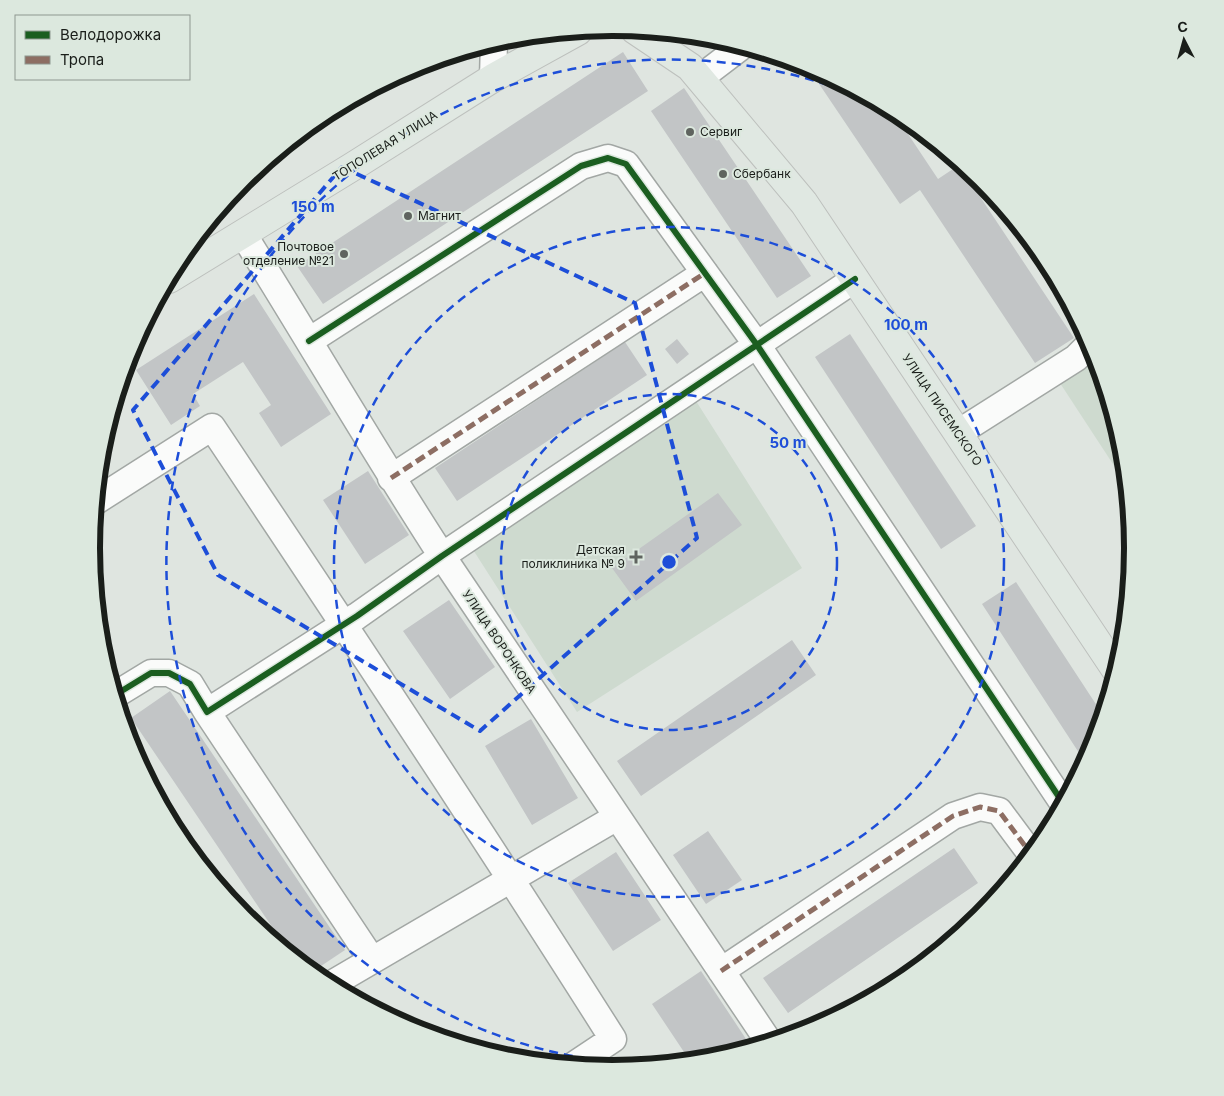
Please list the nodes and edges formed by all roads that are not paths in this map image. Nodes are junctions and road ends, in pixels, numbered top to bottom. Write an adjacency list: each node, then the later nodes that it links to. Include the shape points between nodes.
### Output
1 (645, 37): 6 (main road, УЛИЦА ПИСЕМСКОГО, via 690,67)
2 (564, 39): 5 (main road, ТОПОЛЕВАЯ УЛИЦА)
3 (494, 51): 5 (street)
4 (735, 52): 6 (street)
5 (493, 78): 7 (main road, ТОПОЛЕВАЯ УЛИЦА)
6 (700, 78): 10 (main road, УЛИЦА ПИСЕМСКОГО, via 804,203)
7 (243, 234): 8 (main road, ТОПОЛЕВАЯ УЛИЦА); 11 (street, УЛИЦА ВОРОНКОВА)
8 (182, 271)
9 (705, 273): 11 (street, via 626,164 608,158 581,166); 12 (street); 15 (street)
10 (855, 279): 12 (street); 14 (main road, УЛИЦА ПИСЕМСКОГО)
11 (310, 341): 15 (street, УЛИЦА ВОРОНКОВА)
12 (757, 345): 17 (street); 22 (street)
13 (1084, 350): 14 (street)
14 (958, 433): 19 (main road, УЛИЦА ПИСЕМСКОГО)
15 (391, 478): 17 (street, УЛИЦА ВОРОНКОВА)
16 (103, 496): 18 (street, via 212,427)
17 (442, 556): 18 (street); 23 (street, УЛИЦА ВОРОНКОВА)
18 (344, 624): 21 (street); 25 (street)
19 (1111, 662)
20 (121, 691): 21 (street, via 151,673 168,673 190,684)
21 (207, 712): 26 (street)
22 (1059, 797)
23 (617, 818): 25 (street); 27 (street, УЛИЦА ВОРОНКОВА)
24 (1027, 848): 27 (street, via 1000,811 980,807 954,816)
25 (512, 878): 26 (street); 30 (street, via 613,1040)
26 (372, 960): 28 (street)
27 (721, 971): 29 (street, УЛИЦА ВОРОНКОВА)
28 (337, 980)
29 (764, 1036)
30 (583, 1059)

